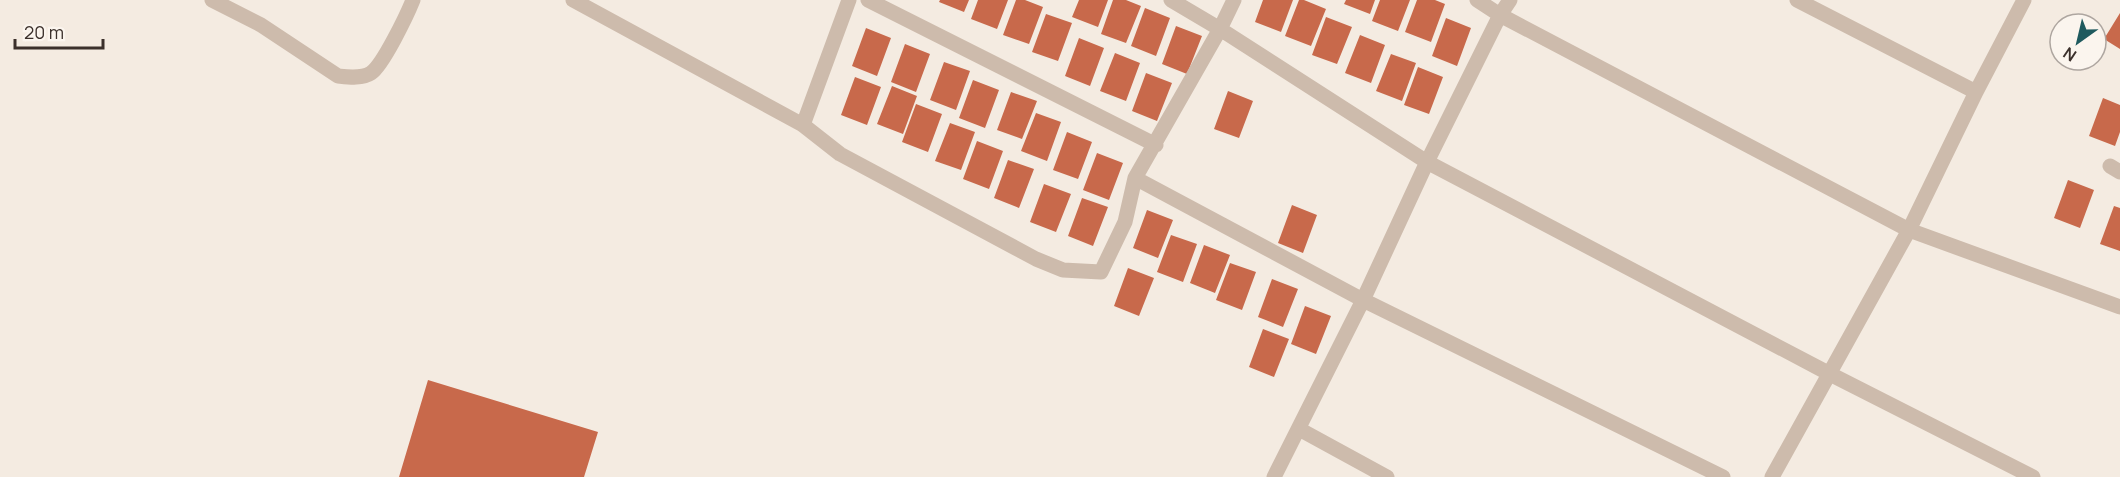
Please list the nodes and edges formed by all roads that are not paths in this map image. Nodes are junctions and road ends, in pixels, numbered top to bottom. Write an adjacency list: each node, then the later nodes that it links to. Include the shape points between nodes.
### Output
1 (212, 0): 2 (street, via 261,25 338,76 353,77 370,73)
2 (413, 0)
3 (573, 0): 15 (street)
4 (849, 0): 15 (street)
5 (868, 0): 16 (street)
6 (1171, 0): 13 (street)
7 (1234, 0): 13 (street)
8 (1478, 0): 12 (street)
9 (1510, 0): 12 (street)
10 (1797, 0): 14 (street)
11 (2024, 0): 14 (street)
12 (1500, 15): 17 (street); 19 (street)
13 (1220, 29): 16 (street); 17 (street)
14 (1976, 92): 19 (street)
15 (803, 125): 18 (street, via 850,159 1036,260 1063,270 1101,272 1125,222)
16 (1156, 145): 18 (street)
17 (1426, 162): 20 (street); 22 (street)
18 (1136, 178): 20 (street)
19 (1909, 230): 21 (street); 22 (street)
20 (1363, 300): 23 (street); 26 (street)
21 (2120, 307)
22 (1830, 375): 27 (street); 28 (street)
23 (1299, 429): 24 (street); 25 (street)
24 (1274, 477)
25 (1387, 477)
26 (1723, 477)
27 (1773, 477)
28 (2033, 477)

